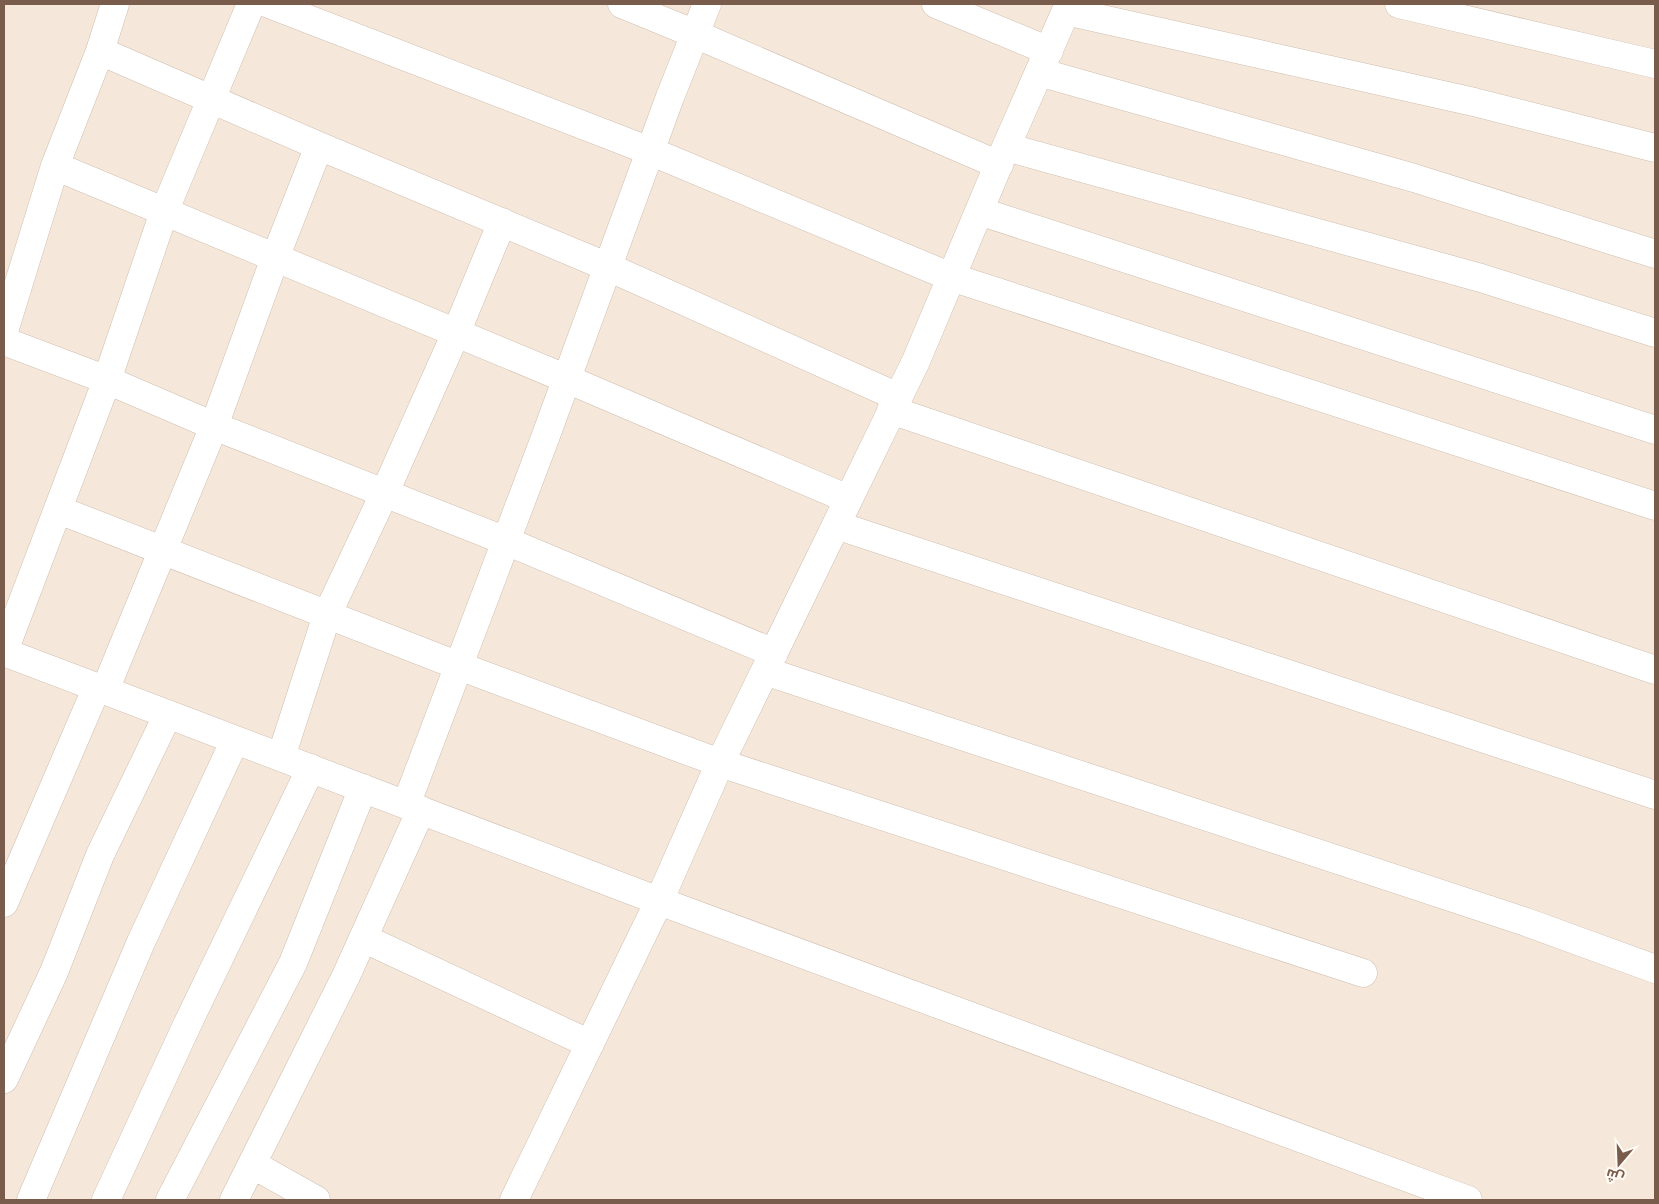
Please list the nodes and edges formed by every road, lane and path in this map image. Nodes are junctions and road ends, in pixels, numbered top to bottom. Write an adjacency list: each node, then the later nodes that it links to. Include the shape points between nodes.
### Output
1 (115, 4): 10 (street)
2 (252, 4): 13 (street)
3 (270, 4): 16 (street)
4 (622, 4): 9 (street)
5 (707, 4): 9 (street)
6 (936, 4): 11 (street)
7 (1399, 4): 12 (street)
8 (1068, 7): 11 (street); 15 (street)
9 (696, 34): 16 (street); 17 (street)
10 (100, 51): 13 (street); 18 (street)
11 (1044, 61): 17 (street); 22 (street)
12 (1655, 64)
13 (210, 99): 14 (street); 20 (street)
14 (319, 146): 21 (street); 23 (street)
15 (1655, 148)
16 (650, 152): 24 (street); 25 (street)
17 (1002, 156): 19 (street); 27 (street, via 1481,278)
18 (55, 166): 20 (street); 26 (street)
19 (979, 211): 25 (street); 34 (street)
20 (164, 212): 23 (street); 31 (street)
21 (502, 222): 24 (street); 28 (street)
22 (1655, 254)
23 (275, 258): 28 (street); 33 (street)
24 (608, 267): 30 (street); 32 (street)
25 (951, 277): 32 (street); 37 (street)
26 (4, 331)
27 (1655, 332)
28 (456, 333): 30 (street); 35 (street)
29 (4, 341): 31 (street)
30 (567, 379): 36 (street); 40 (street)
31 (107, 380): 33 (street); 38 (street)
32 (894, 404): 36 (street); 46 (street)
33 (214, 426): 35 (street); 41 (street)
34 (1655, 430)
35 (385, 492): 40 (street); 42 (street)
36 (848, 499): 39 (street)
37 (1655, 506)
38 (59, 510): 41 (street); 43 (street)
39 (836, 525): 44 (street); 54 (street)
40 (506, 542): 44 (street); 45 (street)
41 (162, 551): 42 (street); 47 (street)
42 (328, 615): 45 (street); 50 (street)
43 (4, 652): 47 (street)
44 (769, 662): 51 (street); 59 (street)
45 (459, 666): 51 (street); 55 (street)
46 (1655, 670)
47 (101, 688): 48 (street); 57 (street)
48 (168, 714): 49 (street); 62 (street, via 100,855 54,972)
49 (235, 740): 50 (street); 64 (street, via 141,942)
50 (281, 757): 52 (street)
51 (720, 763): 56 (street); 60 (street)
52 (311, 768): 53 (street); 65 (street)
53 (363, 788): 55 (street); 66 (street, via 293,963)
54 (1655, 795)
55 (413, 808): 56 (street); 58 (street)
56 (659, 901): 61 (street); 70 (street)
57 (4, 903)
58 (363, 938): 61 (street); 63 (street)
59 (1655, 969)
60 (1363, 973)
61 (590, 1044): 69 (street)
62 (4, 1079)
63 (252, 1164): 67 (street); 68 (street)
64 (31, 1200)
65 (106, 1200)
66 (170, 1200)
67 (234, 1200)
68 (316, 1200)
69 (514, 1200)
70 (1468, 1200)

